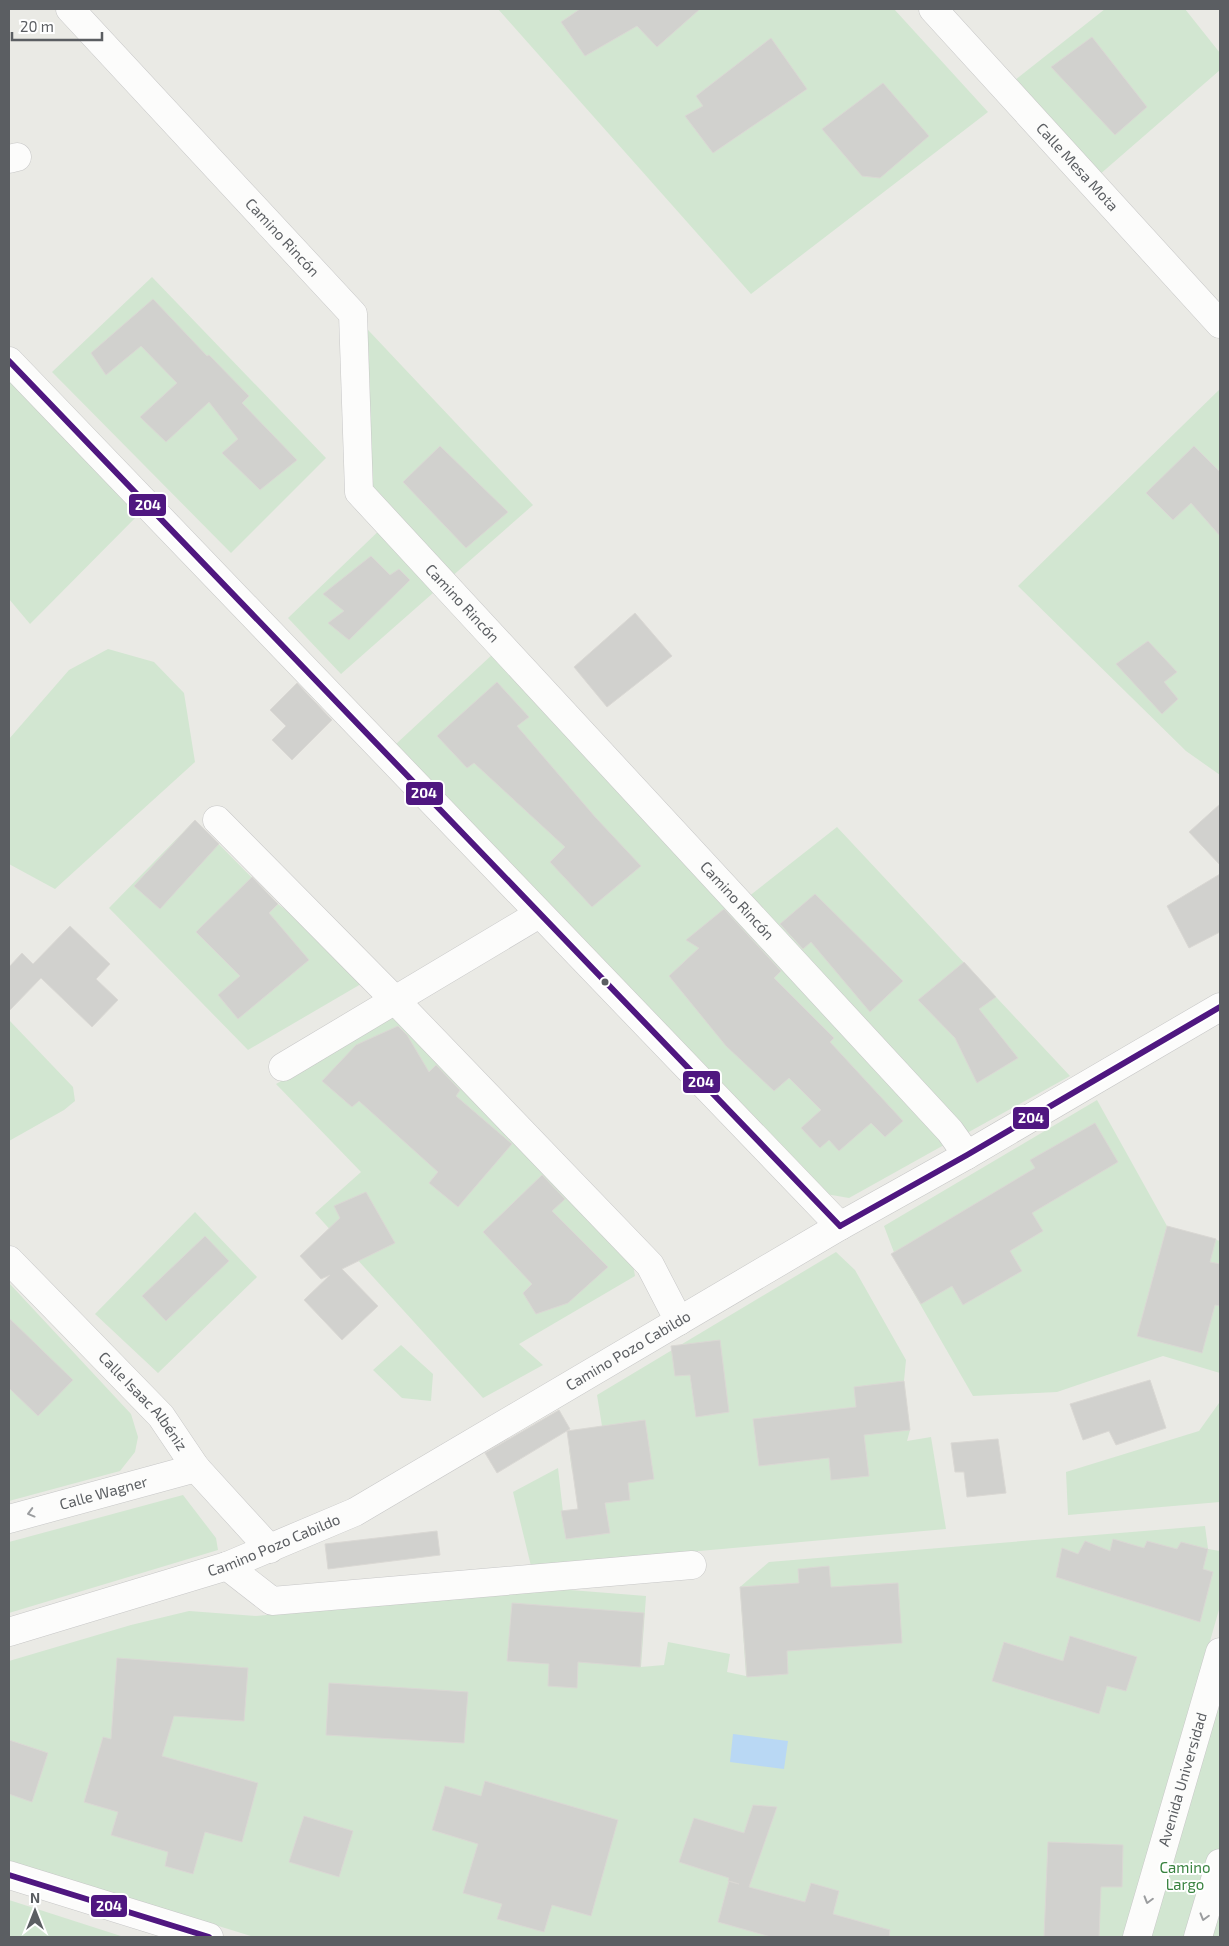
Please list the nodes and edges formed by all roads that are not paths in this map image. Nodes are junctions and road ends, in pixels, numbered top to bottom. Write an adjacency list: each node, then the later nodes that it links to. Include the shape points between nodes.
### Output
1 (70, 9): 10 (street, Camino Rincón, via 353,314 359,492 950,1131)
2 (933, 9): 3 (street, Calle Mesa Mota)
3 (1220, 324)
4 (9, 361): 6 (street)
5 (217, 820): 7 (street)
6 (539, 914): 7 (street); 11 (street)
7 (395, 1000): 9 (street); 13 (street, via 650,1265)
8 (1220, 1006): 10 (street, Camino Pozo Cabildo)
9 (283, 1067)
10 (967, 1155): 11 (street, Camino Pozo Cabildo)
11 (840, 1226): 13 (street, Camino Pozo Cabildo)
12 (9, 1260): 14 (street, Calle Isaac Albéniz, via 161,1416)
13 (679, 1322): 16 (street, Camino Pozo Cabildo, via 356,1512)
14 (196, 1468): 15 (street, Calle Wagner, one-way to 15); 16 (street, Calle Isaac Albéniz)
15 (9, 1519)
16 (270, 1549): 18 (street, Camino Pozo Cabildo)
17 (692, 1565): 18 (street, via 272,1601)
18 (227, 1566): 19 (street, Camino Pozo Cabildo)
19 (9, 1632)
20 (1220, 1652): 24 (street, Avenida Universidad, one-way to 24)
21 (1220, 1863): 25 (street, one-way to 25)
22 (9, 1875): 23 (street)
23 (208, 1937)
24 (1137, 1937)
25 (1198, 1937)

